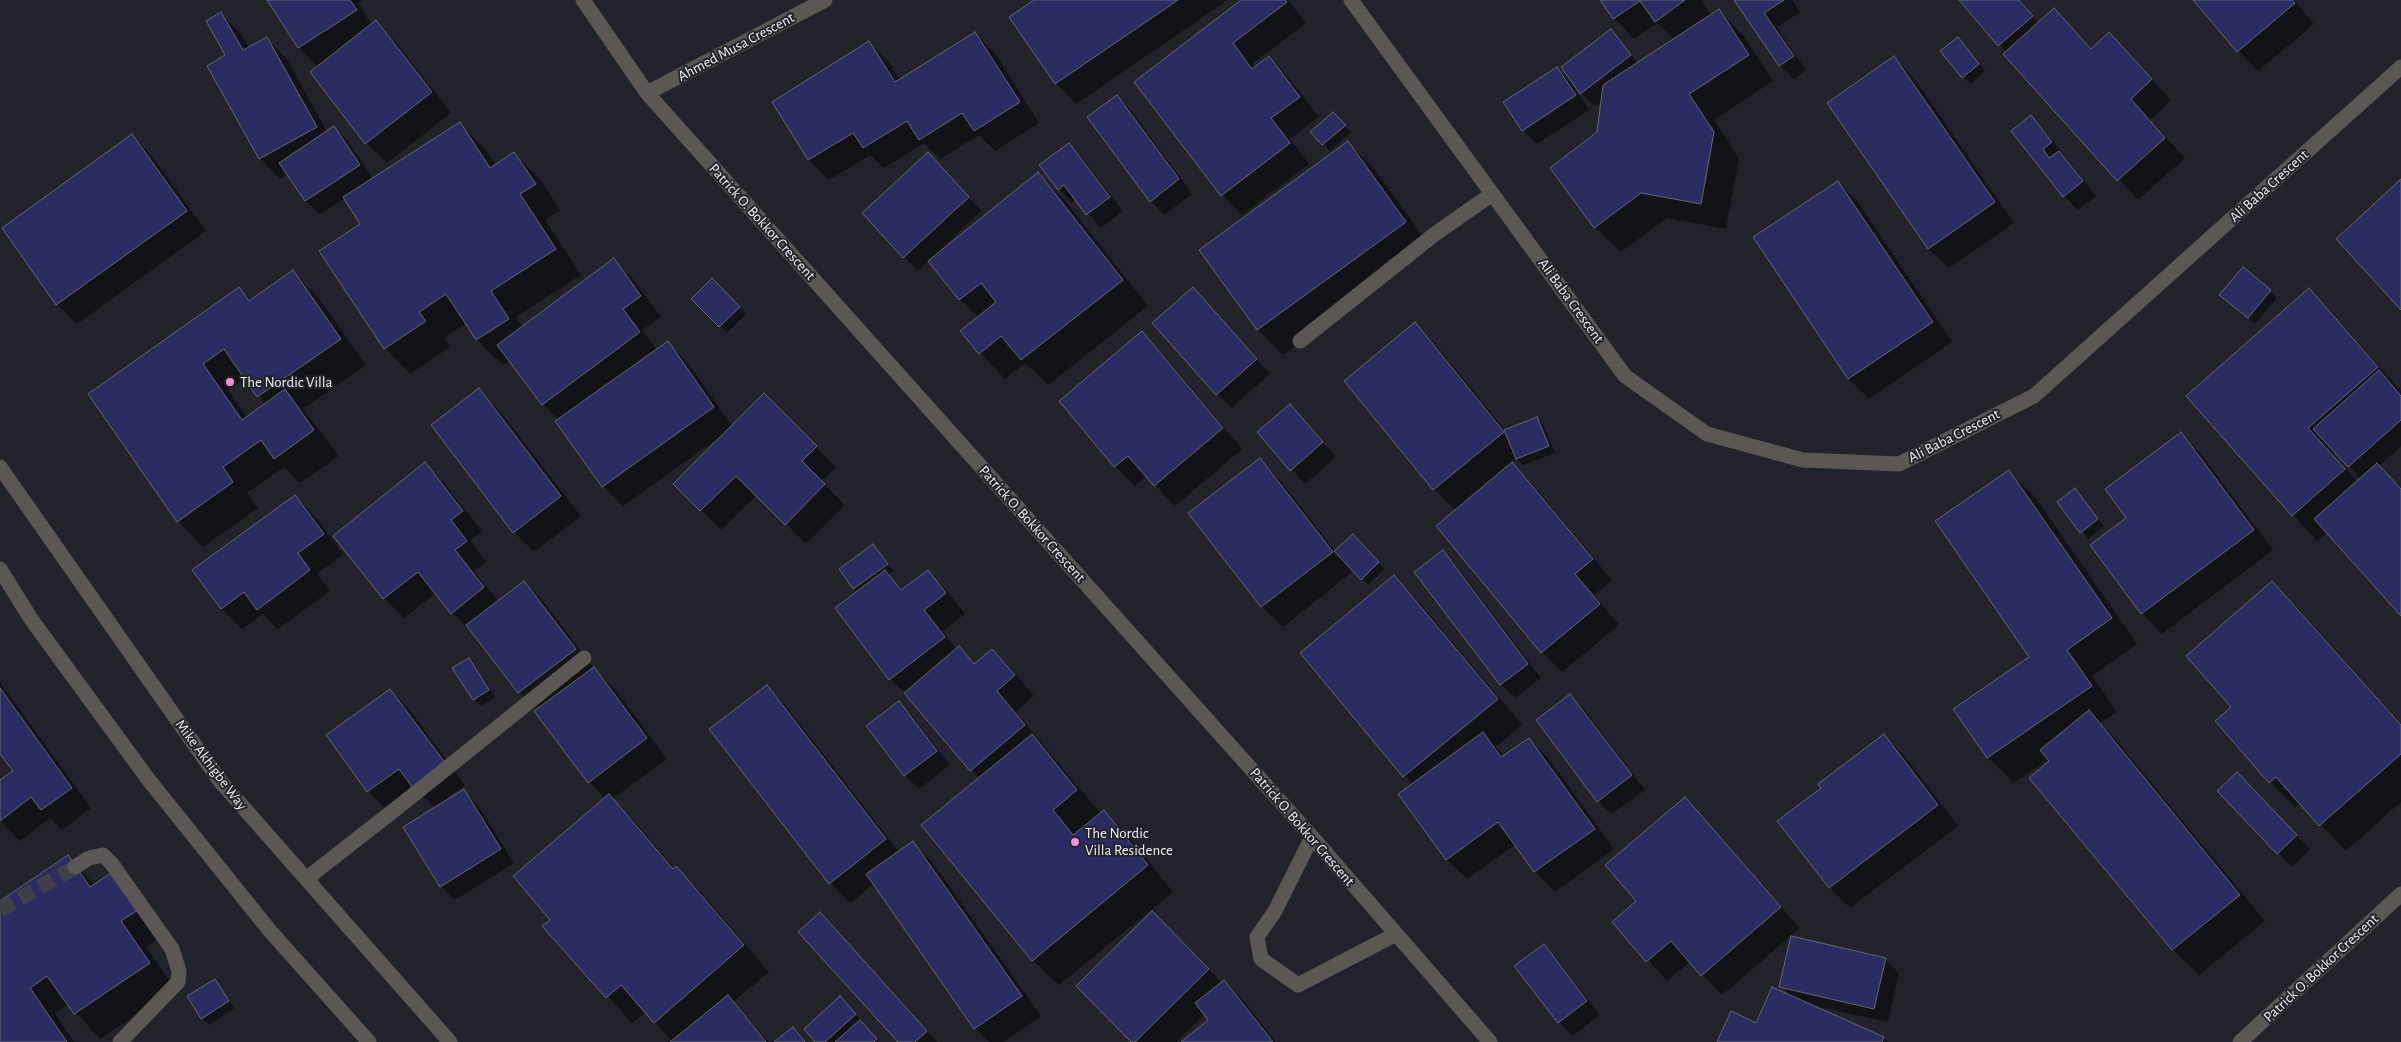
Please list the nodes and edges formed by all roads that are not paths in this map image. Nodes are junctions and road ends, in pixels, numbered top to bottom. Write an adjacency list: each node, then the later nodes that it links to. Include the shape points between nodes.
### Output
1 (583, 0): 5 (street, Patrick O. Bokkor Crescent)
2 (825, 0): 5 (street, Ahmed Musa Crescent)
3 (1351, 0): 6 (street, Ali Baba Crescent)
4 (2401, 67): 6 (street, Ali Baba Crescent, via 2034,396 1899,464 1803,460 1708,434 1626,376)
5 (647, 93): 11 (street, Patrick O. Bokkor Crescent)
6 (1492, 194): 7 (street, via 1435,234)
7 (1300, 341)
8 (0, 466): 13 (street, Mike Akhigbe Way, via 220,782)
9 (0, 569): 17 (street, via 31,618 148,779 270,931)
10 (584, 658): 13 (street)
11 (1312, 837): 15 (street, Patrick O. Bokkor Crescent); 15 (street, via 1275,910 1257,937 1261,959 1298,985)
12 (75, 866): 16 (street, via 103,855 112,864 172,949 179,971 178,982)
13 (306, 878): 18 (street, Mike Akhigbe Way)
14 (2401, 894): 20 (street, Patrick O. Bokkor Crescent)
15 (1396, 934): 19 (street, Patrick O. Bokkor Crescent)
16 (120, 1042)
17 (369, 1042)
18 (450, 1042)
19 (1490, 1042)
20 (2240, 1042)

